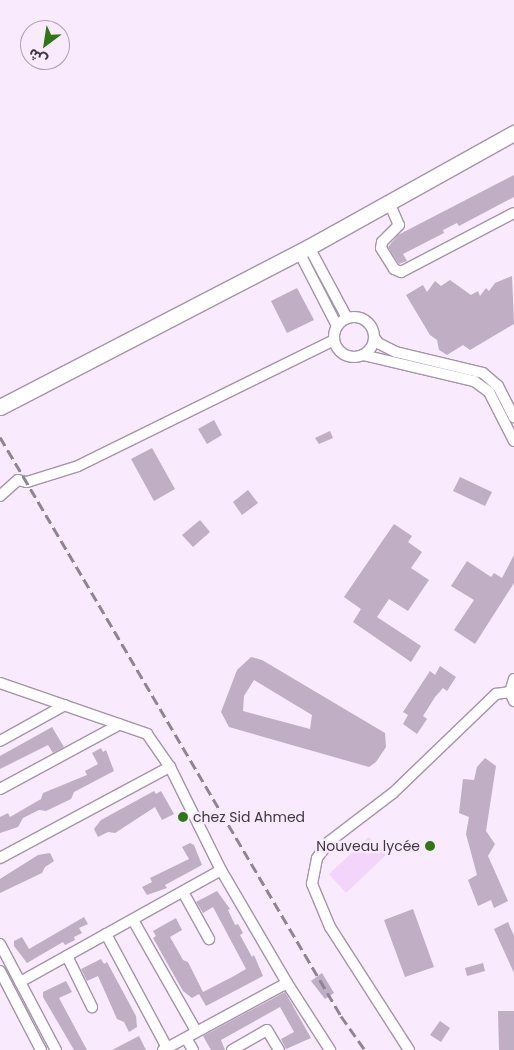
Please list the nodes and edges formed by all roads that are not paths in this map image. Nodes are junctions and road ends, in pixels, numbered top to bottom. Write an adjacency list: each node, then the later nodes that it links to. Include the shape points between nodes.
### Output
1 (514, 133): 2 (main road)
2 (389, 202): 3 (street, via 399,225 387,236 381,248 394,269 400,272); 4 (main road)
3 (514, 213)
4 (304, 249): 5 (street); 6 (street); 10 (main road)
5 (347, 318): 6 (street); 7 (street, via 366,320)
6 (337, 326): 8 (street)
7 (374, 337): 9 (street, via 371,348); 11 (street, via 378,343 396,352 483,373 498,386)
8 (334, 340): 9 (street, via 345,355); 13 (street, via 78,466 26,482 18,480)
9 (363, 355): 12 (street, via 474,381 489,392)
10 (0, 407)
11 (514, 417)
12 (514, 441)
13 (0, 496)
14 (514, 679): 16 (street)
15 (0, 683): 17 (street)
16 (512, 696): 36 (street, via 496,694 393,793 330,841 317,858 312,884 330,927)
17 (65, 705): 18 (street); 19 (street)
18 (120, 724): 20 (street, via 147,734); 21 (street)
19 (0, 742)
20 (170, 767): 22 (street); 23 (street)
21 (0, 789)
22 (0, 858)
23 (221, 870): 24 (street); 32 (street)
24 (183, 892): 25 (street); 27 (street)
25 (133, 920): 26 (street); 34 (street)
26 (106, 934): 29 (street); 37 (street)
27 (209, 939)
28 (0, 944): 31 (street)
29 (67, 956): 31 (street); 33 (street)
30 (0, 971): 38 (street)
31 (20, 982): 39 (street)
32 (288, 983): 34 (street); 43 (street)
33 (92, 1007)
34 (196, 1032): 35 (street)
35 (186, 1038): 37 (street); 40 (street)
36 (406, 1048)
37 (165, 1049)
38 (41, 1050)
39 (56, 1050)
40 (193, 1050)
41 (232, 1050): 42 (street, via 267,1030)
42 (279, 1050)
43 (330, 1050)

